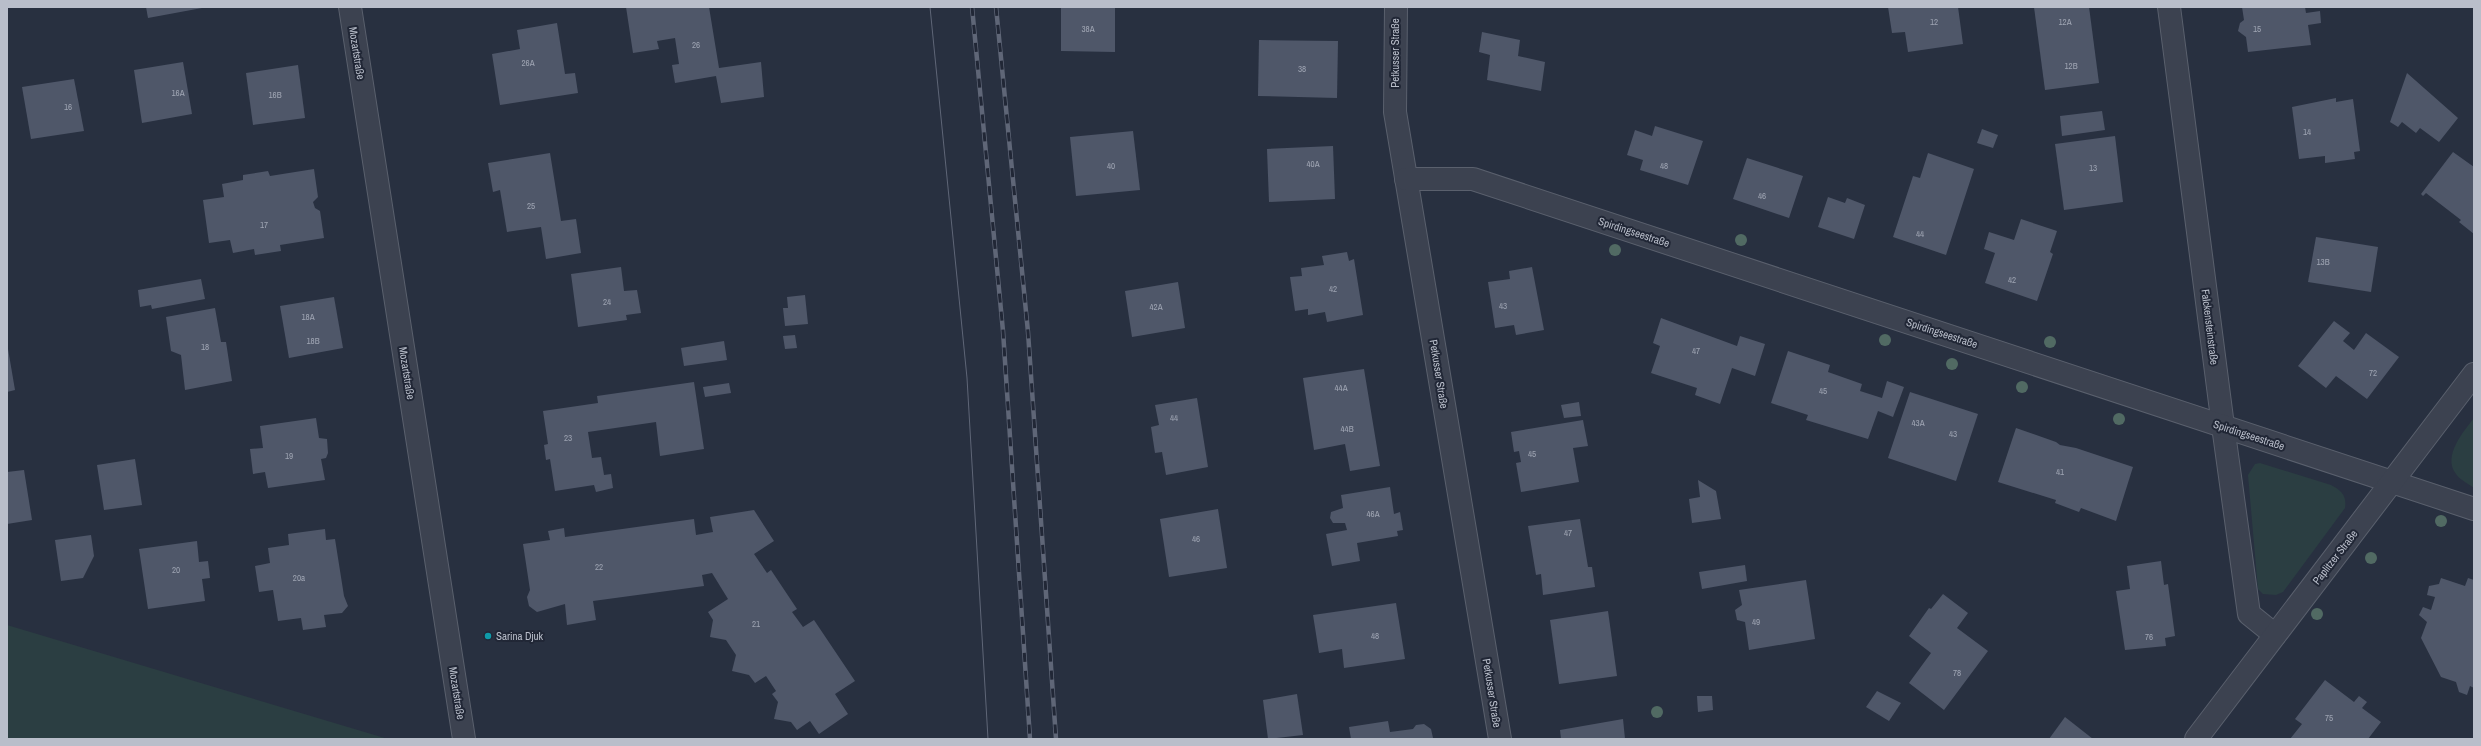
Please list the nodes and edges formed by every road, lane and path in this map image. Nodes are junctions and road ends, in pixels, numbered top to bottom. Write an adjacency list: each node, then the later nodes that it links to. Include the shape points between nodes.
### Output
1 (350, 7): 10 (street, Mozartstraße)
2 (1396, 7): 4 (street, Petkusser Straße, via 1395,112)
3 (2169, 7): 6 (street, Falckensteinstraße)
4 (1406, 179): 6 (street, Spirdingseestraße, via 1473,179); 11 (street, Petkusser Straße)
5 (2474, 374): 7 (street, Paplitzer Straße)
6 (2223, 426): 7 (street, Spirdingseestraße); 9 (street, Falckensteinstraße, via 2249,614)
7 (2393, 482): 8 (street, Spirdingseestraße); 9 (street, Paplitzer Straße)
8 (2474, 509)
9 (2275, 635): 12 (street, Paplitzer Straße)
10 (464, 739)
11 (1500, 739)
12 (2196, 739)

